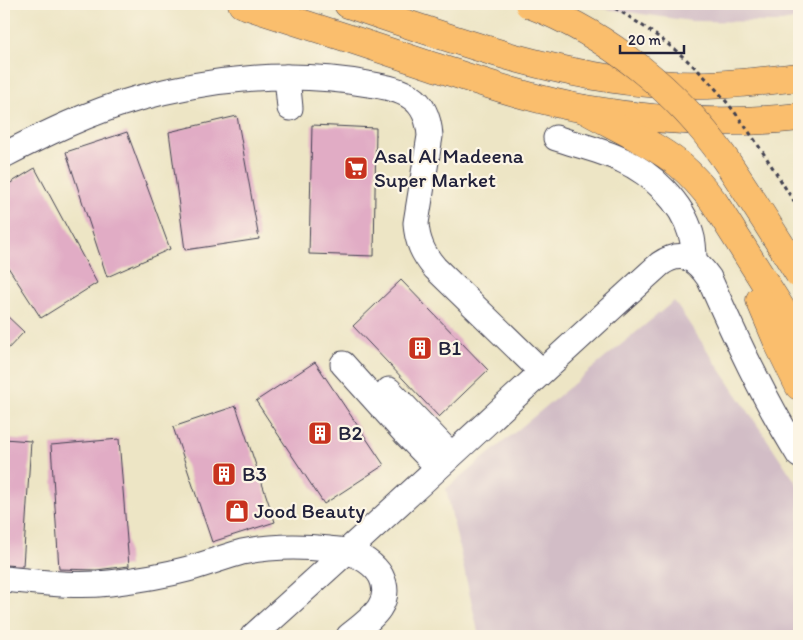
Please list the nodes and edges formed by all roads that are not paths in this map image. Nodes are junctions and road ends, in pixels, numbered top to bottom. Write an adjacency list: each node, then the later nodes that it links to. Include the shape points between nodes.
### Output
1 (242, 4): 7 (main road, via 511,91)
2 (348, 4): 5 (main road, via 490,52 581,74 660,84 734,84)
3 (529, 4): 13 (main road, bridge, via 577,26 611,47 673,98 725,158)
4 (287, 77): 6 (street); 10 (street, via 219,82 136,99 95,112); 16 (street, via 328,78 377,85 411,96 419,104 426,114 430,136 416,223 423,252 434,268)
5 (799, 77)
6 (290, 108)
7 (584, 109): 8 (main road, via 721,122); 11 (main road, via 679,164 714,202)
8 (799, 117)
9 (556, 138): 12 (street, via 621,159 651,179 683,216 691,233)
10 (4, 155)
11 (740, 244): 14 (main road); 17 (main road, via 758,295)
12 (694, 261): 16 (street, via 677,256 660,264); 18 (street, via 709,278 752,371)
13 (799, 274)
14 (799, 337)
15 (348, 358): 19 (street)
16 (541, 371): 19 (street)
17 (799, 386)
18 (799, 455)
19 (445, 461): 20 (street)
20 (348, 552): 21 (street, via 265,548 149,578 107,583 65,584); 22 (street); 23 (street, via 365,560 380,574 385,594 377,613)
21 (4, 579)
22 (253, 636)
23 (349, 636)

